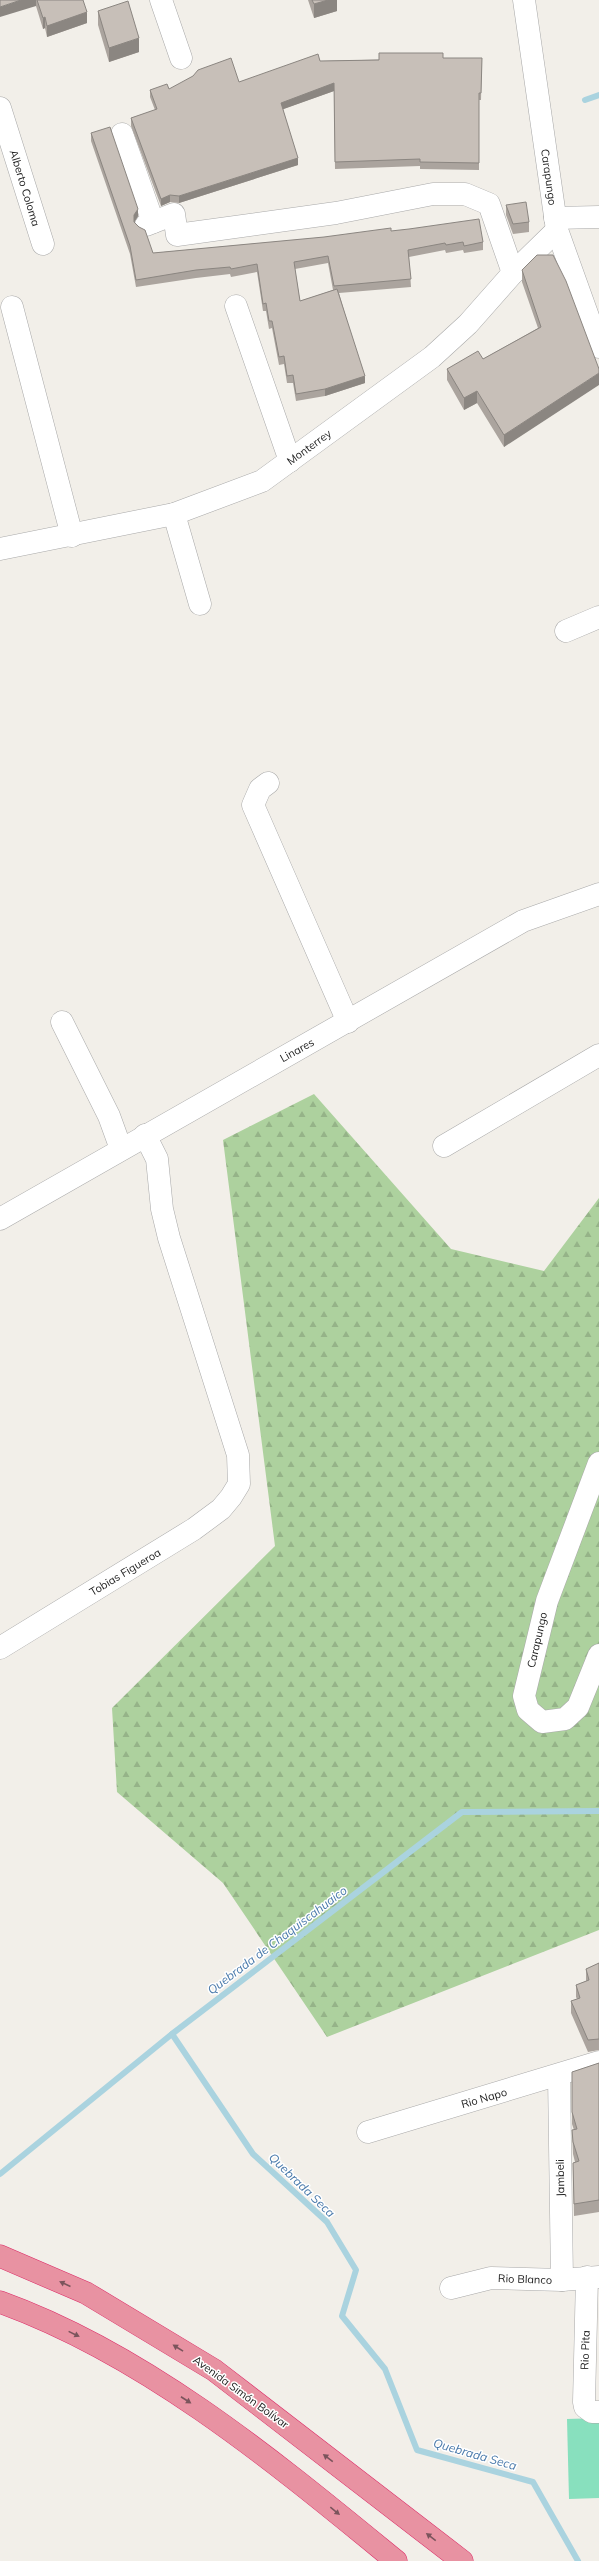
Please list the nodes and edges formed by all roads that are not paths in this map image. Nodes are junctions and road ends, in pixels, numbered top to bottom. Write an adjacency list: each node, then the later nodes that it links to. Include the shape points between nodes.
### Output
1 (161, 0): 3 (street)
2 (524, 0): 7 (street, Carapungo)
3 (181, 58)
4 (0, 108): 8 (street, Alberto Coloma)
5 (122, 134): 9 (street, via 150,223 174,214 177,235 336,214 433,194 465,194 488,204)
6 (599, 217): 7 (street)
7 (556, 224): 9 (street, Monterrey); 12 (street, Carapungo)
8 (43, 244)
9 (513, 273): 13 (street, Monterrey, via 468,324 432,358)
10 (236, 306): 13 (street)
11 (12, 307): 15 (street)
12 (599, 347)
13 (290, 461): 14 (street, Monterrey, via 262,482)
14 (174, 514): 15 (street, Monterrey); 17 (street)
15 (72, 536): 16 (street, Monterrey)
16 (0, 549)
17 (200, 604)
18 (599, 617): 19 (street)
19 (566, 631)
20 (268, 783): 23 (street, via 260,789 253,805)
21 (599, 894): 23 (street, Linares, via 523,921)
22 (62, 1022): 27 (street, via 109,1116)
23 (348, 1022): 25 (street, Linares)
24 (599, 1055): 26 (street)
25 (145, 1135): 27 (street, Linares); 30 (street, Tobias Figueroa, via 157,1160 162,1209 169,1238 238,1455 239,1484 221,1509 194,1529)
26 (444, 1146)
27 (121, 1149): 28 (street, Linares)
28 (0, 1219)
29 (599, 1463): 31 (street, Carapungo, via 547,1601 524,1696 528,1710 542,1722 565,1719 578,1706)
30 (0, 1648)
31 (599, 1655)
32 (599, 2062): 33 (street, Rio Napo)
33 (559, 2076): 34 (street, Rio Napo); 37 (street, Jambeli)
34 (368, 2132)
35 (0, 2256): 42 (highway, Avenida Simón Bolívar, one-way to 35, via 214,2370 86,2293)
36 (593, 2277): 37 (street, Rio Blanco); 40 (street, Rio Pita, via 584,2402 585,2407 592,2412)
37 (562, 2280): 38 (street, Rio Blanco, via 491,2278)
38 (451, 2288)
39 (0, 2302): 41 (highway, one-way to 41, via 36,2315 82,2338 187,2400 322,2501)
40 (599, 2412)
41 (396, 2561)
42 (462, 2561)

